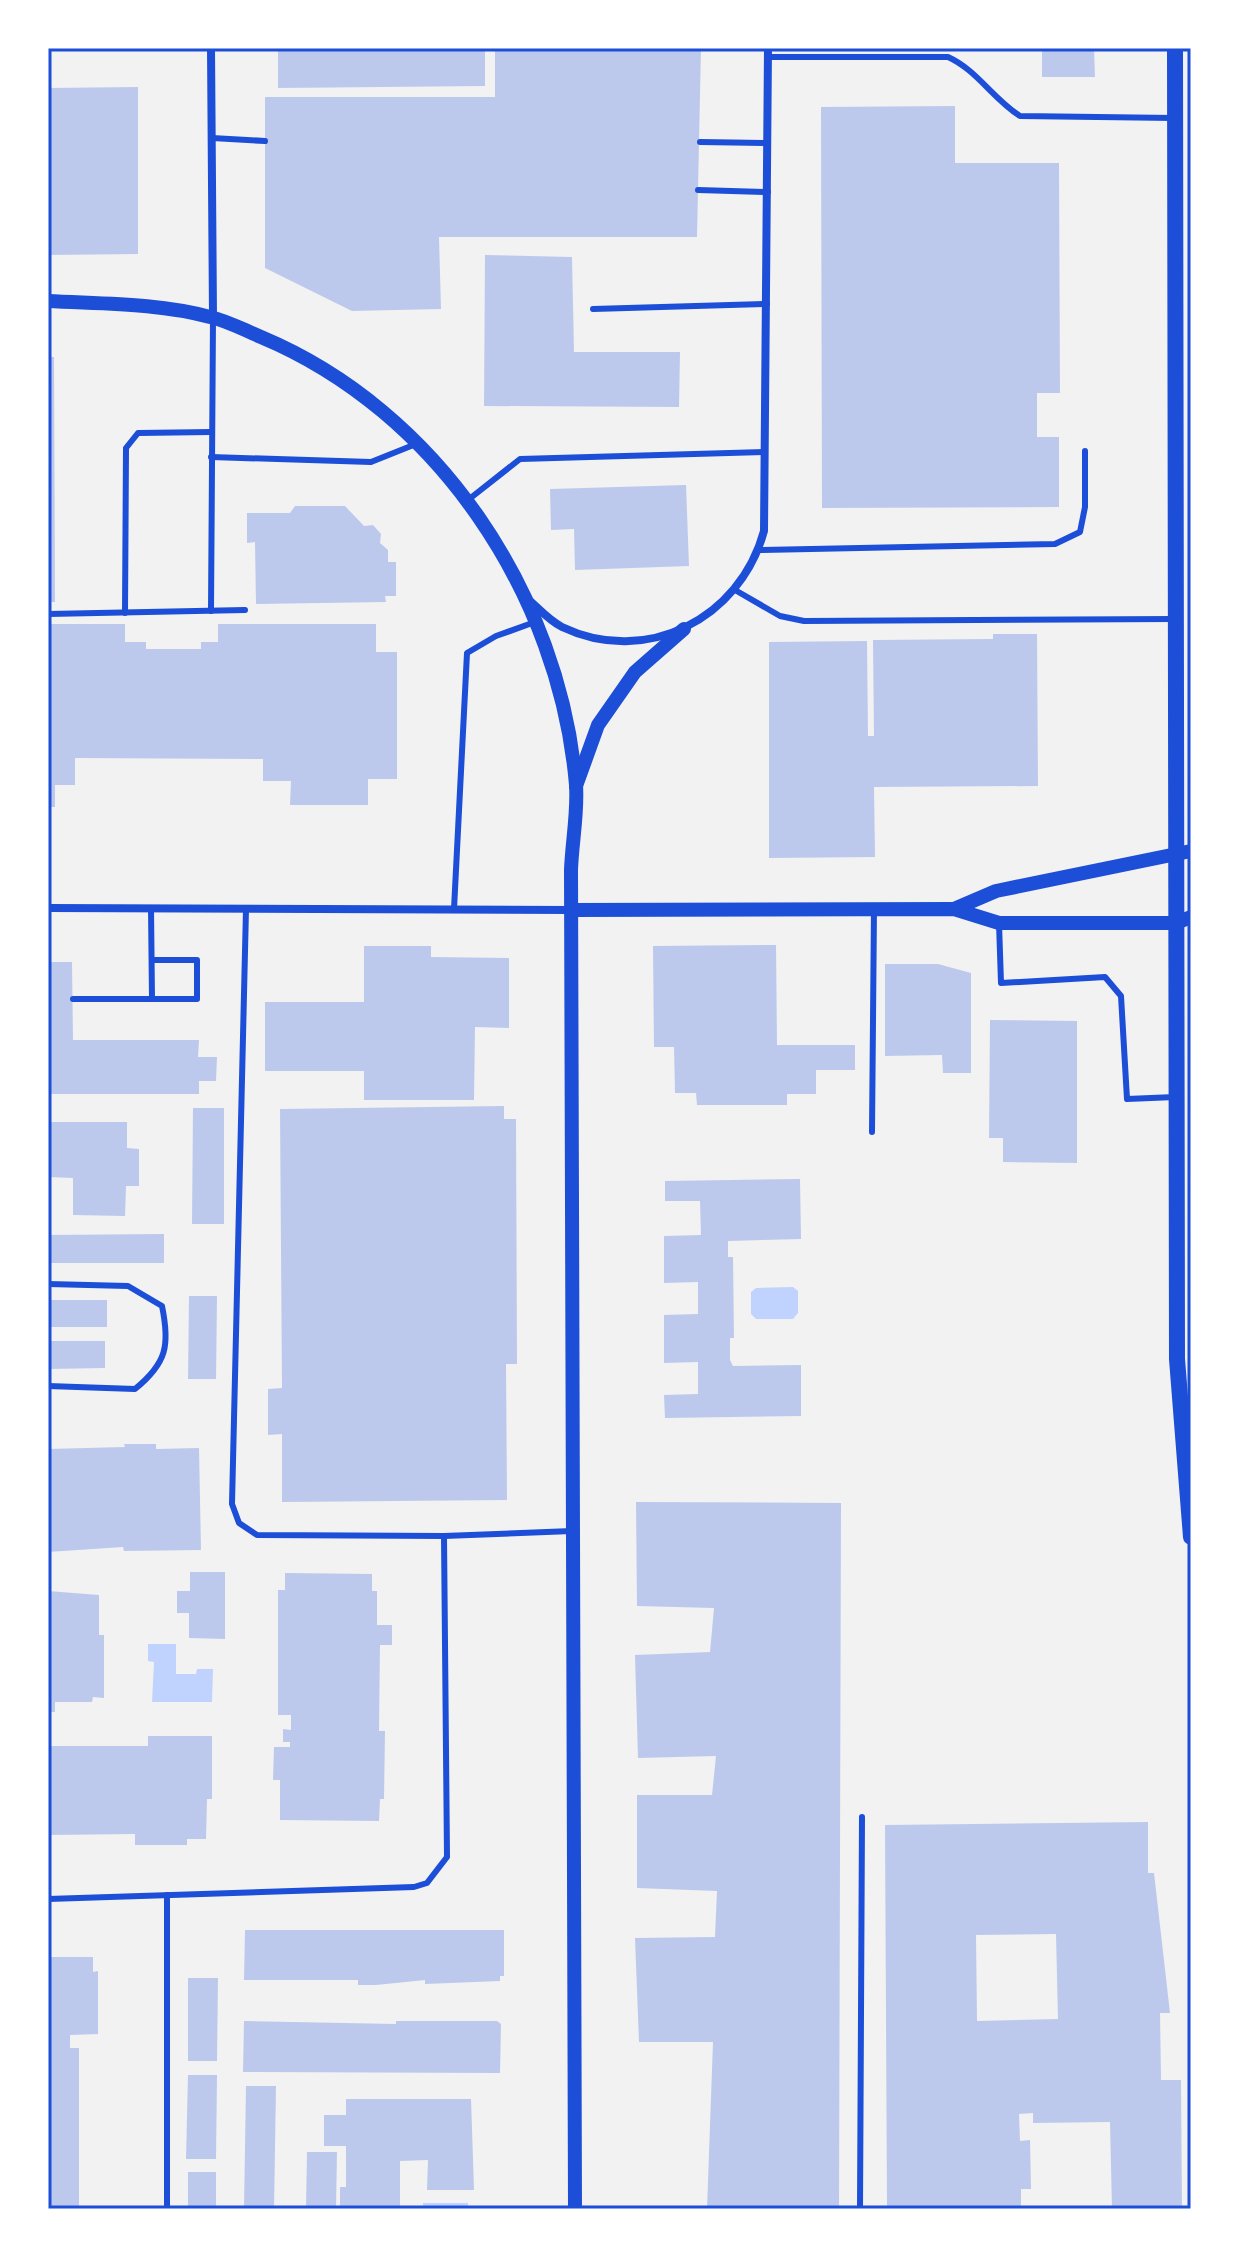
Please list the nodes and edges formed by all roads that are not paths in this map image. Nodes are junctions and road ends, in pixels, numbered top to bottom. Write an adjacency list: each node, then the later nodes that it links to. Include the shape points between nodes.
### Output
1 (1175, 48): 4 (main road)
2 (208, 49): 5 (street)
3 (768, 52): 4 (lane, via 948,57 965,65 1002,105 1020,116); 8 (street)
4 (1174, 118): 28 (main road)
5 (212, 138): 6 (lane); 14 (street)
6 (265, 141)
7 (700, 142): 8 (lane)
8 (768, 143): 10 (street)
9 (698, 190): 10 (lane)
10 (768, 192): 12 (street)
11 (48, 301): 14 (street, via 135,305)
12 (767, 304): 13 (lane); 18 (street)
13 (593, 309)
14 (213, 317): 15 (lane); 16 (street, via 312,361 355,388)
15 (211, 432): 19 (lane); 26 (lane, via 138,433 126,448)
16 (416, 444): 19 (lane, via 371,462); 20 (street)
17 (1085, 451): 21 (lane, via 1080,532 1055,544)
18 (765, 452): 20 (lane, via 520,459); 21 (street, via 764,531)
19 (211, 457): 25 (lane)
20 (468, 500): 23 (street)
21 (758, 550): 22 (street)
22 (735, 590): 28 (lane, via 780,616 804,621); 30 (street)
23 (527, 598): 29 (street); 30 (street, via 560,626 601,640 643,642)
24 (245, 610): 25 (lane)
25 (211, 611): 26 (lane)
26 (125, 613): 27 (lane)
27 (48, 614)
28 (1175, 619): 32 (main road)
29 (536, 622): 31 (street, via 562,707); 37 (lane, via 467,653)
30 (684, 629): 31 (street, via 627,683 598,725)
31 (576, 786): 39 (street)
32 (1183, 854): 38 (street, via 996,891); 40 (main road)
33 (48, 908): 34 (street)
34 (151, 908): 36 (street); 42 (lane)
35 (874, 908): 38 (street); 39 (street); 46 (lane)
36 (246, 909): 37 (street); 50 (lane, via 232,1504 239,1523 257,1535)
37 (454, 909): 39 (street)
38 (954, 909): 41 (street)
39 (571, 910): 49 (street)
40 (1183, 920): 41 (street); 45 (main road)
41 (999, 923): 45 (lane, via 1001,983 1105,977 1121,996 1127,1099)
42 (152, 960): 44 (lane); 44 (lane, via 197,960 197,999)
43 (73, 999): 44 (lane)
44 (152, 999)
45 (1176, 1097): 51 (main road, via 1177,1359)
46 (872, 1132)
47 (48, 1284): 48 (lane, via 128,1286 162,1306 168,1338 156,1372 135,1389)
48 (48, 1386)
49 (575, 1531): 50 (lane); 56 (street)
50 (444, 1536): 53 (lane, via 443,1867 427,1883 414,1887)
51 (1191, 1537)
52 (862, 1817): 57 (lane)
53 (167, 1895): 54 (lane); 55 (lane)
54 (48, 1899)
55 (167, 2209)
56 (575, 2209)
57 (860, 2209)

